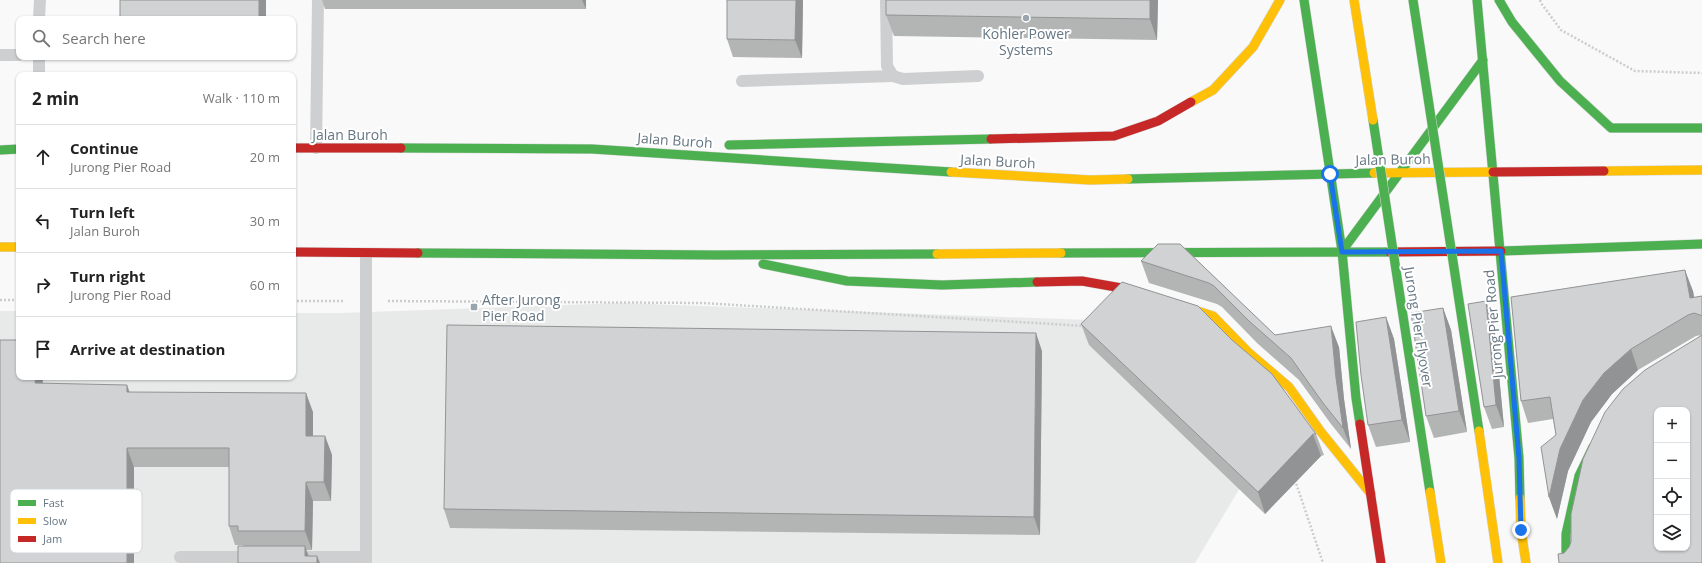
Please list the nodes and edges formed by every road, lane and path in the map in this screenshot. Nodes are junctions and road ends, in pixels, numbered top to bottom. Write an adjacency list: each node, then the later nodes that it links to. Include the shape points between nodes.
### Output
1 (40, 0): 11 (lane)
2 (318, 0): 25 (lane)
3 (886, 0): 18 (lane, via 888,66)
4 (1280, 0): 23 (main road, via 1253,47 1213,90 1158,121 1114,136)
5 (1304, 0): 32 (main road)
6 (1354, 0): 58 (main road, Jurong Pier Flyover, bridge)
7 (1413, 0): 59 (main road, bridge)
8 (1478, 0): 15 (main road, Jurong Pier Road)
9 (1499, 0): 21 (main road, via 1512,22 1560,81 1611,128)
10 (1540, 0): 17 (path, via 1561,30 1635,71)
11 (39, 16)
12 (0, 55): 13 (lane)
13 (16, 55)
14 (39, 60): 16 (lane)
15 (1483, 60): 30 (main road, Jurong Pier Road); 31 (main road)
16 (39, 72)
17 (1702, 73)
18 (893, 76): 19 (lane, via 903,79); 20 (lane)
19 (978, 76)
20 (742, 81)
21 (1702, 128)
22 (694, 146): 27 (main road)
23 (718, 146)
24 (296, 148): 25 (main road, Jalan Buroh)
25 (316, 148): 27 (main road, Jalan Buroh)
26 (16, 149): 28 (main road)
27 (592, 149): 32 (main road, Jalan Buroh, via 1090,180)
28 (0, 150)
29 (1702, 170): 30 (main road, Jalan Buroh)
30 (1493, 172): 31 (main road, Jalan Buroh); 36 (main road, Jurong Pier Road)
31 (1400, 173): 32 (main road, Jalan Buroh); 38 (main road)
32 (1330, 174): 38 (main road)
33 (1702, 244): 36 (main road)
34 (0, 247): 35 (main road)
35 (16, 247)
36 (1501, 251): 38 (main road); 60 (main road, Jurong Pier Road, via 1519,458 1521,530)
37 (296, 252): 39 (main road)
38 (1342, 252): 40 (main road); 50 (main road, via 1356,398)
39 (366, 254): 40 (main road); 45 (lane)
40 (716, 255): 41 (main road, via 847,281 942,285 1082,281 1128,289)
41 (1156, 298)
42 (0, 300): 43 (path)
43 (16, 300)
44 (296, 301): 45 (path)
45 (366, 301): 47 (path, via 702,303); 55 (lane)
46 (1170, 302): 50 (main road, via 1213,316 1248,352 1289,387)
47 (1092, 328)
48 (1596, 441): 61 (main road, via 1579,476 1566,534)
49 (1294, 478): 56 (path)
50 (1371, 494): 57 (main road)
51 (180, 557): 54 (lane)
52 (263, 557): 54 (lane)
53 (287, 557): 55 (lane)
54 (200, 560)
55 (366, 560)
56 (1323, 563)
57 (1381, 563)
58 (1441, 563)
59 (1498, 563)
60 (1526, 563)
61 (1566, 563)

